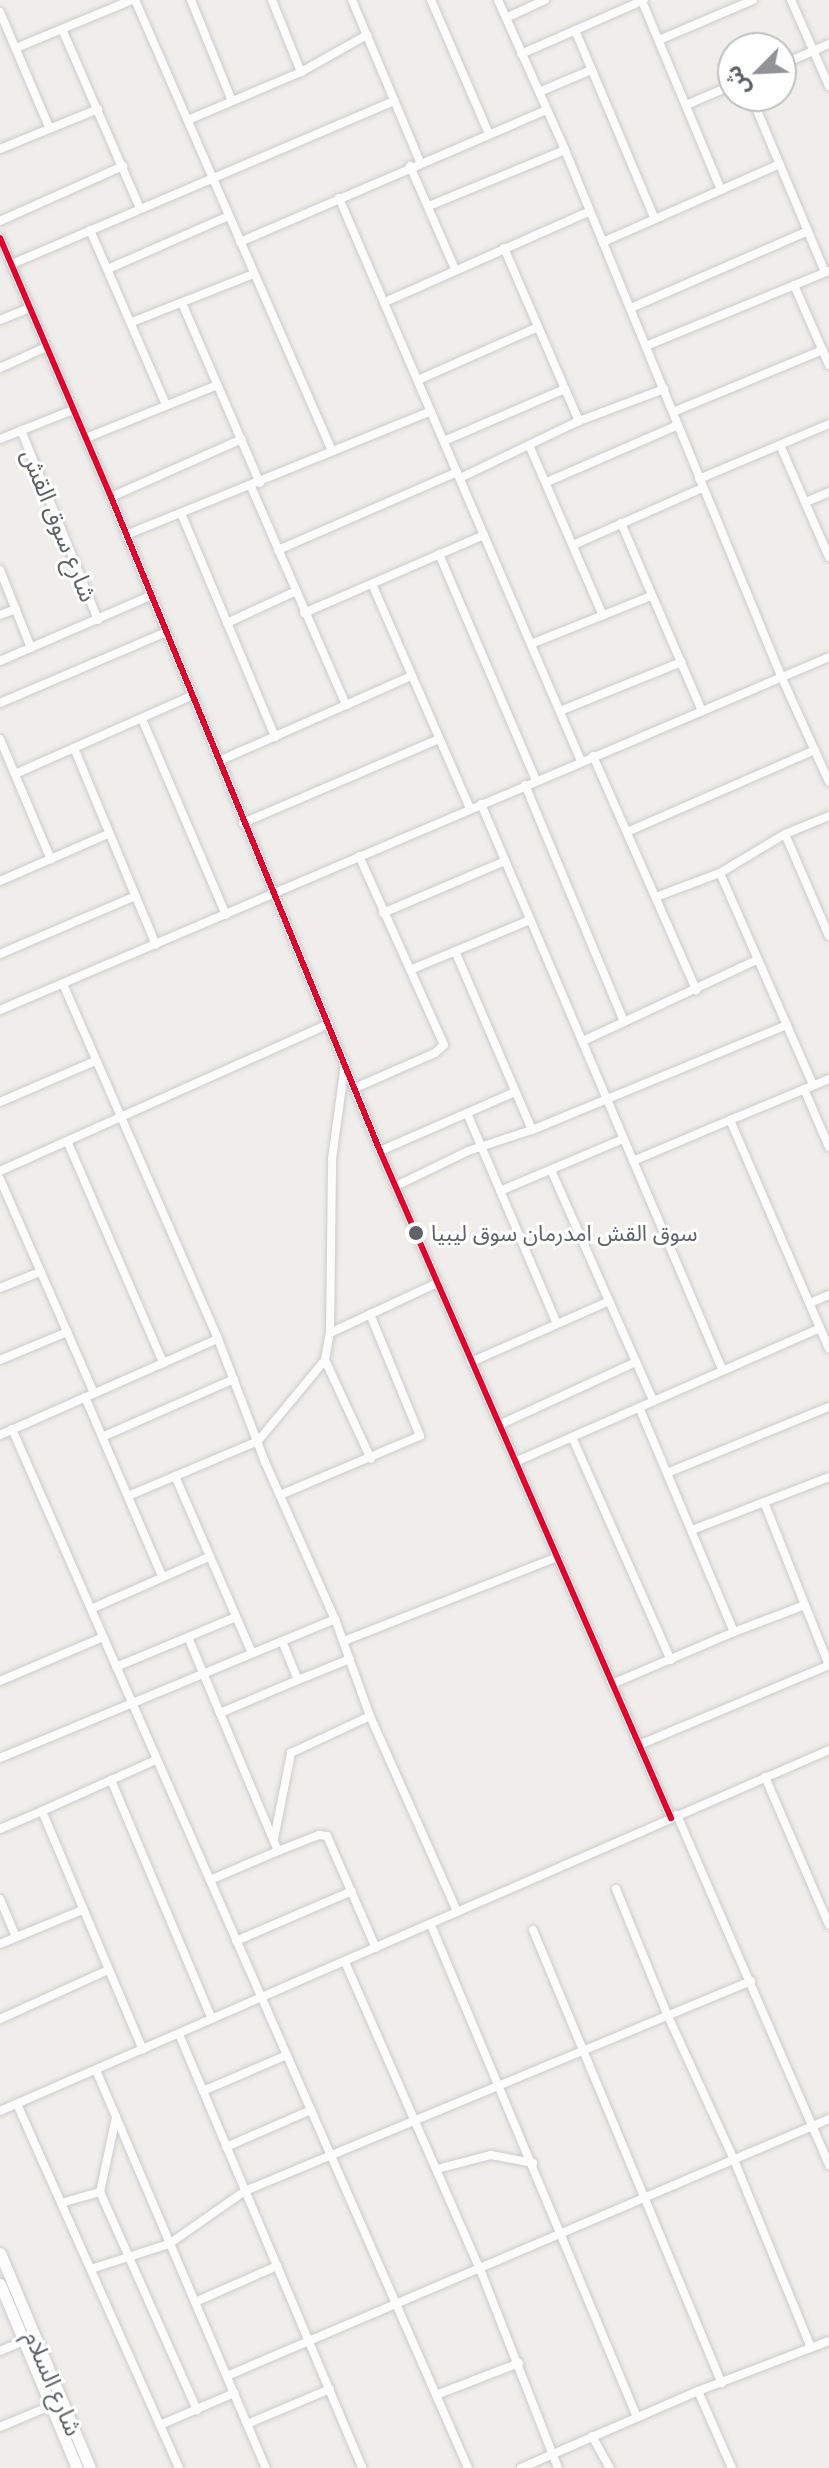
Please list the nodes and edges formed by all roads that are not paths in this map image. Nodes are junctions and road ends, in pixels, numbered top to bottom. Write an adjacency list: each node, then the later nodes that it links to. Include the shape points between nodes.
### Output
1 (134, 0): 13 (street); 33 (street)
2 (191, 0): 27 (street)
3 (272, 0): 23 (street)
4 (352, 0): 15 (street)
5 (431, 0): 35 (street)
6 (498, 0): 12 (street)
7 (545, 0): 12 (street)
8 (753, 0): 16 (street)
9 (791, 0): 19 (street)
10 (644, 1): 14 (street); 16 (street)
11 (0, 12): 18 (street)
12 (506, 18): 20 (street)
13 (62, 29): 18 (street); 30 (street)
14 (575, 30): 20 (street); 22 (street)
15 (367, 35): 23 (street); 28 (street)
16 (659, 40): 29 (street)
17 (829, 44): 19 (street)
18 (16, 48): 34 (street)
19 (814, 51): 21 (street); 24 (street)
20 (521, 54): 25 (street)
21 (797, 58)
22 (591, 70): 25 (street); 49 (street)
23 (301, 72): 27 (street)
24 (829, 86)
25 (539, 92): 31 (street)
26 (717, 92): 29 (street)
27 (232, 101): 33 (street)
28 (395, 101): 38 (street); 42 (street)
29 (686, 105): 43 (street)
30 (98, 109): 34 (street); 40 (street)
31 (547, 110): 35 (street); 37 (street)
32 (758, 112): 39 (street)
33 (188, 120): 42 (street)
34 (50, 129): 36 (street)
35 (488, 132): 38 (street)
36 (0, 149)
37 (565, 150): 45 (street); 47 (street)
38 (420, 162): 41 (street)
39 (780, 164): 43 (street); 52 (street)
40 (123, 166): 46 (street); 50 (street)
41 (410, 166): 44 (street); 45 (street)
42 (213, 179): 46 (street); 48 (street)
43 (721, 190): 49 (street)
44 (339, 198): 54 (street); 63 (street)
45 (429, 206): 59 (street)
46 (140, 208): 51 (street)
47 (590, 211): 55 (street); 56 (street)
48 (229, 216): 54 (street); 58 (street)
49 (655, 219): 55 (street)
50 (0, 221)
51 (90, 230): 57 (street); 58 (street)
52 (808, 231): 60 (street); 66 (street)
53 (1, 241): 57 (street)
54 (240, 242): 61 (street)
55 (603, 242): 66 (street)
56 (504, 248): 59 (street); 69 (street)
57 (12, 264): 65 (street)
58 (108, 269): 68 (street)
59 (455, 269): 63 (street)
60 (827, 271): 62 (street)
61 (253, 274): 64 (street); 93 (street)
62 (794, 285): 70 (street); 72 (street)
63 (385, 302): 75 (street)
64 (182, 303): 68 (street); 76 (street)
65 (30, 308): 67 (street); 71 (street)
66 (631, 308): 70 (street)
67 (0, 320)
68 (132, 322): 79 (street)
69 (538, 327): 75 (street); 77 (street)
70 (646, 346): 78 (street)
71 (46, 347): 74 (street); 80 (street)
72 (823, 350): 73 (street); 82 (street)
73 (829, 365)
74 (0, 368)
75 (418, 380): 81 (street)
76 (217, 385): 79 (street); 89 (street)
77 (565, 389): 83 (street); 90 (street)
78 (664, 389): 82 (street); 83 (street)
79 (166, 405): 87 (street)
80 (73, 410): 86 (street); 87 (street)
81 (431, 411): 90 (street); 93 (street)
82 (673, 412): 85 (street)
83 (579, 421): 91 (street)
84 (829, 424): 92 (street)
85 (678, 425): 95 (street); 97 (street)
86 (21, 430): 88 (street); 119 (street, شارع سوق القش)
87 (86, 438): 100 (street)
88 (0, 439)
89 (242, 439): 96 (street); 100 (street)
90 (444, 441): 94 (street)
91 (529, 445): 94 (street); 95 (street)
92 (780, 445): 97 (street); 101 (street)
93 (332, 451): 96 (street)
94 (459, 475): 105 (street); 107 (street)
95 (547, 482): 106 (street)
96 (260, 483): 98 (street)
97 (700, 483): 103 (street); 128 (street)
98 (251, 486): 102 (street); 107 (street)
99 (829, 492): 101 (street)
100 (111, 497): 104 (street)
101 (806, 502): 109 (street)
102 (181, 513): 104 (street); 120 (street)
103 (621, 523): 106 (street); 114 (street)
104 (126, 535): 113 (street)
105 (484, 535): 108 (street); 122 (street)
106 (573, 545): 118 (street)
107 (278, 550): 112 (street)
108 (439, 554): 111 (street); 144 (street)
109 (829, 557)
110 (0, 570): 115 (street)
111 (372, 584): 116 (street); 127 (street)
112 (294, 592): 116 (street); 120 (street)
113 (150, 596): 119 (street); 121 (street)
114 (651, 596): 118 (street); 126 (street)
115 (16, 609): 117 (street); 123 (street)
116 (304, 613): 131 (street)
117 (0, 615)
118 (603, 616): 122 (street)
119 (98, 620): 123 (street)
120 (227, 623): 135 (street)
121 (164, 633): 129 (street); 130 (street)
122 (531, 644): 132 (street)
123 (31, 648): 125 (street)
124 (829, 657): 128 (street)
125 (0, 661)
126 (681, 662): 132 (street); 133 (street)
127 (411, 676): 131 (street); 137 (street)
128 (781, 676): 133 (street); 139 (street)
129 (191, 696): 134 (street); 141 (street)
130 (0, 703)
131 (346, 705): 135 (street)
132 (560, 711): 142 (street)
133 (702, 711): 140 (street)
134 (142, 719): 138 (street); 163 (street)
135 (275, 737): 141 (street)
136 (0, 739): 143 (street)
137 (439, 739): 148 (street); 150 (street)
138 (74, 748): 143 (street); 152 (street)
139 (815, 750): 145 (street); 151 (street)
140 (593, 756): 142 (street); 151 (street)
141 (219, 761): 150 (street)
142 (581, 761): 144 (street)
143 (15, 774): 155 (street)
144 (536, 780): 146 (street)
145 (829, 782)
146 (525, 785): 147 (street); 174 (street)
147 (481, 804): 148 (street); 156 (street)
148 (470, 808): 154 (street)
149 (829, 816): 153 (street)
150 (243, 823): 159 (street)
151 (627, 832): 161 (street)
152 (108, 834): 155 (street); 160 (street)
153 (785, 834): 157 (street); 165 (street)
154 (359, 856): 159 (street); 162 (street)
155 (51, 860): 158 (street)
156 (505, 861): 162 (street); 164 (street)
157 (720, 873): 161 (street); 169 (street)
158 (0, 881)
159 (272, 894): 163 (street); 175 (street)
160 (135, 896): 166 (street); 168 (street)
161 (656, 897): 172 (street)
162 (383, 913): 170 (street)
163 (226, 915): 166 (street)
164 (530, 920): 167 (street); 177 (street)
165 (829, 936)
166 (156, 945): 171 (street)
167 (455, 951): 170 (street); 183 (street)
168 (0, 954)
169 (757, 960): 172 (street); 176 (street)
170 (410, 970): 182 (street, via 443,1047)
171 (63, 984): 173 (street); 178 (street)
172 (696, 990): 174 (street)
173 (0, 1010)
174 (624, 1022): 177 (street)
175 (329, 1024): 179 (street); 187 (street)
176 (787, 1025): 181 (street); 184 (street)
177 (583, 1041): 184 (street)
178 (95, 1061): 185 (street); 187 (street)
179 (345, 1063): 182 (street); 211 (street, via 329,1199)
180 (829, 1079): 181 (street)
181 (809, 1087): 188 (street); 193 (street)
182 (355, 1088): 194 (street)
183 (515, 1092): 186 (street); 189 (street)
184 (607, 1099): 189 (street); 190 (street)
185 (0, 1102)
186 (467, 1113): 192 (street); 194 (street)
187 (121, 1119): 191 (street); 212 (street)
188 (730, 1120): 195 (street); 206 (street)
189 (532, 1130): 192 (street)
190 (623, 1139): 195 (street); 196 (street)
191 (68, 1143): 197 (street); 218 (street)
192 (480, 1146): 199 (street); 200 (street)
193 (829, 1147)
194 (380, 1151): 199 (street)
195 (633, 1161): 219 (street)
196 (551, 1170): 200 (street); 205 (street)
197 (0, 1171)
198 (0, 1179): 201 (street)
199 (396, 1186): 202 (street)
200 (500, 1191): 208 (street)
201 (40, 1272): 203 (street); 210 (street)
202 (437, 1283): 207 (street); 216 (street)
203 (0, 1288)
204 (829, 1295): 206 (street)
205 (609, 1301): 208 (street); 217 (street)
206 (810, 1303): 209 (street)
207 (370, 1314): 211 (street); 231 (street, via 420,1433)
208 (557, 1324): 216 (street)
209 (820, 1328): 213 (street); 219 (street)
210 (67, 1332): 214 (street); 221 (street)
211 (330, 1333): 215 (street)
212 (218, 1339): 218 (street); 220 (street)
213 (829, 1349)
214 (0, 1360)
215 (325, 1360): 230 (street); 231 (street)
216 (471, 1362): 225 (street)
217 (636, 1362): 222 (street); 225 (street)
218 (163, 1363): 221 (street)
219 (722, 1369): 222 (street)
220 (234, 1379): 228 (street); 230 (street)
221 (90, 1395): 226 (street); 228 (street)
222 (653, 1400): 223 (street)
223 (639, 1407): 229 (street); 233 (street)
224 (829, 1407): 233 (street)
225 (499, 1425): 232 (street)
226 (12, 1429): 227 (street); 244 (street)
227 (0, 1435)
228 (102, 1437): 237 (street)
229 (572, 1437): 232 (street); 254 (street)
230 (258, 1441): 234 (street); 236 (street)
231 (371, 1459): 236 (street)
232 (515, 1462): 241 (street)
233 (667, 1473): 239 (street)
234 (175, 1476): 237 (street); 240 (street)
235 (829, 1477): 238 (street)
236 (280, 1495): 246 (street)
237 (128, 1496): 242 (street)
238 (764, 1502): 239 (street); 243 (street)
239 (692, 1530): 247 (street)
240 (209, 1557): 242 (street); 245 (street)
241 (557, 1557): 251 (street); 261 (street)
242 (162, 1576): 244 (street)
243 (805, 1605): 247 (street); 255 (street)
244 (91, 1609): 248 (street)
245 (236, 1617): 249 (street); 252 (street)
246 (335, 1619): 250 (street); 251 (street)
247 (734, 1632): 254 (street)
248 (103, 1637): 256 (street); 259 (street)
249 (188, 1637): 256 (street); 258 (street)
250 (282, 1641): 252 (street); 260 (street)
251 (344, 1641): 253 (street)
252 (252, 1653): 258 (street)
253 (350, 1659): 260 (street); 264 (street)
254 (671, 1660): 261 (street)
255 (829, 1665): 265 (street)
256 (116, 1667): 262 (street)
257 (0, 1668): 259 (street)
258 (203, 1674): 262 (street); 263 (street)
259 (2, 1680)
260 (298, 1680): 263 (street)
261 (612, 1684): 265 (street)
262 (132, 1703): 267 (street); 268 (street)
263 (220, 1713): 274 (street)
264 (370, 1716): 274 (street, via 291,1753); 281 (street)
265 (639, 1745): 272 (street)
266 (829, 1750): 269 (street)
267 (0, 1758)
268 (156, 1760): 270 (street); 276 (street)
269 (765, 1777): 272 (street); 283 (street)
270 (111, 1780): 271 (street); 295 (street)
271 (42, 1811): 273 (street); 280 (street)
272 (674, 1817): 281 (street); 291 (street)
273 (0, 1829)
274 (273, 1841): 275 (street)
275 (278, 1851): 276 (street); 278 (street, via 324,1834)
276 (210, 1880): 286 (street)
277 (616, 1889): 293 (street)
278 (352, 1891): 286 (street); 288 (street)
279 (0, 1899): 285 (street)
280 (82, 1910): 285 (street); 290 (street)
281 (457, 1911): 282 (street)
282 (431, 1925): 288 (street); 301 (street)
283 (829, 1925)
284 (533, 1930): 297 (street)
285 (16, 1937): 287 (street)
286 (236, 1941): 292 (street)
287 (0, 1944)
288 (376, 1948): 289 (street)
289 (345, 1962): 292 (street); 308 (street)
290 (108, 1970): 294 (street); 298 (street)
291 (751, 1981): 293 (street); 309 (street)
292 (262, 1999): 295 (street); 299 (street)
293 (667, 2014): 297 (street); 312 (street)
294 (0, 2019)
295 (212, 2019): 296 (street)
296 (179, 2034): 298 (street); 302 (street)
297 (583, 2048): 301 (street); 318 (street)
298 (143, 2050): 300 (street)
299 (287, 2055): 302 (street); 304 (street)
300 (96, 2070): 303 (street); 306 (street)
301 (498, 2084): 308 (street); 313 (street)
302 (203, 2091): 310 (street)
303 (17, 2104): 305 (street); 319 (street)
304 (311, 2110): 310 (street); 311 (street)
305 (0, 2111)
306 (116, 2117): 317 (street); 321 (street)
307 (829, 2119): 309 (street)
308 (415, 2121): 311 (street); 315 (street)
309 (812, 2127): 312 (street); 314 (street)
310 (226, 2147): 316 (street)
311 (331, 2157): 316 (street); 329 (street)
312 (734, 2160): 318 (street); 333 (street)
313 (533, 2163): 315 (street, via 491,2155); 320 (street)
314 (829, 2165)
315 (437, 2169): 326 (street)
316 (245, 2191): 321 (street); 324 (street)
317 (100, 2192): 319 (street); 323 (street)
318 (646, 2197): 320 (street); 337 (street)
319 (61, 2203): 325 (street)
320 (561, 2233): 326 (street); 344 (street)
321 (169, 2244): 323 (street); 328 (street)
322 (0, 2253): 351 (main road, شارع السلام)
323 (130, 2257): 325 (street); 343 (street)
324 (277, 2266): 328 (street); 330 (street)
325 (91, 2269): 346 (street)
326 (480, 2269): 329 (street); 335 (street)
327 (0, 2284): 331 (main road, شارع السلام)
328 (195, 2302): 336 (street)
329 (397, 2305): 330 (street); 341 (street)
330 (310, 2340): 336 (street); 338 (street)
331 (24, 2341): 334 (street); 342 (main road, شارع السلام)
332 (829, 2341): 333 (street)
333 (811, 2348): 337 (street)
334 (0, 2351)
335 (519, 2363): 341 (street); 349 (street)
336 (227, 2376): 340 (street)
337 (722, 2383): 339 (street)
338 (330, 2389): 345 (street); 354 (street)
339 (698, 2391): 344 (street); 359 (street)
340 (234, 2393): 343 (street); 345 (street)
341 (436, 2395): 355 (street)
342 (50, 2406): 347 (street); 350 (main road, شارع السلام)
343 (197, 2410): 346 (street)
344 (637, 2417): 348 (street)
345 (247, 2424): 353 (street)
346 (160, 2425): 352 (street)
347 (0, 2427)
348 (592, 2436): 349 (street); 358 (street)
349 (553, 2455): 356 (street); 357 (street)
350 (77, 2468)
351 (90, 2468)
352 (179, 2468)
353 (266, 2468)
354 (362, 2468)
355 (468, 2468)
356 (521, 2468)
357 (558, 2468)
358 (610, 2468)
359 (732, 2468)

